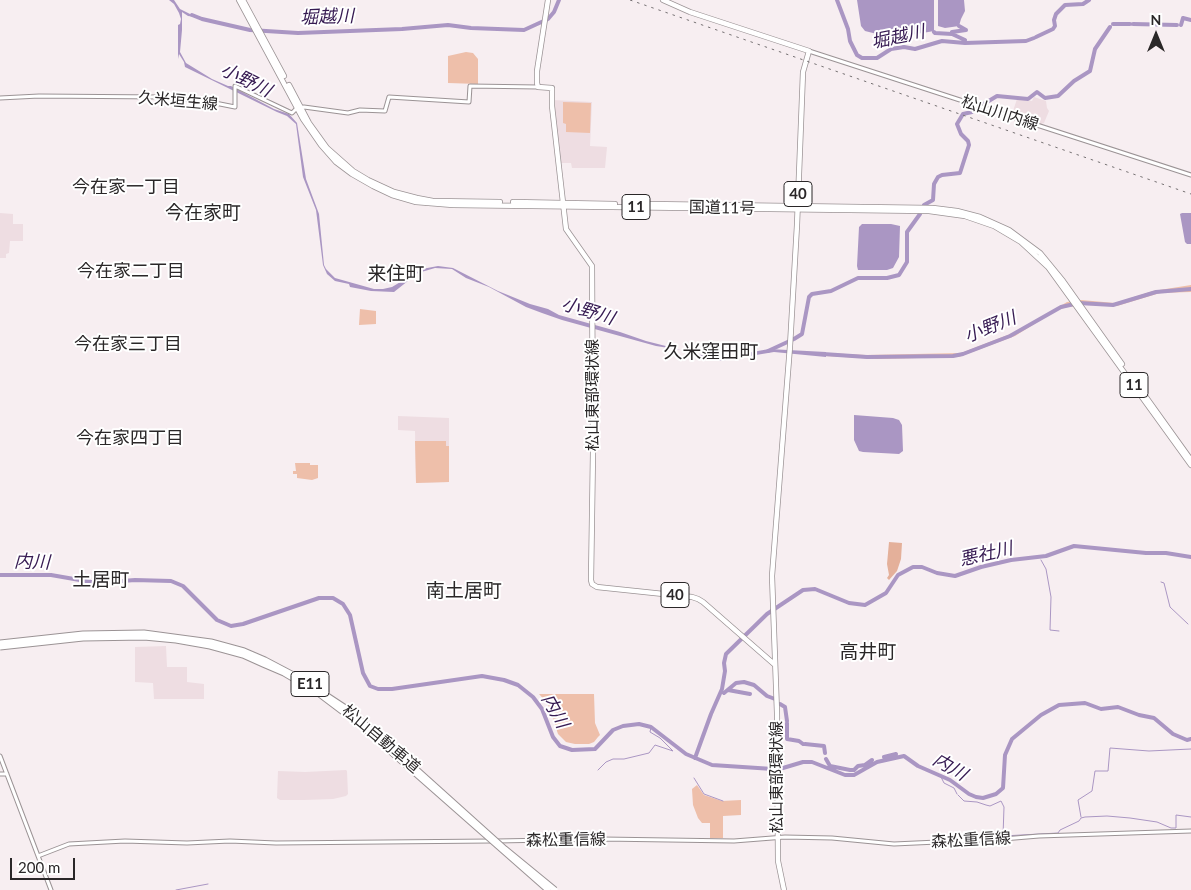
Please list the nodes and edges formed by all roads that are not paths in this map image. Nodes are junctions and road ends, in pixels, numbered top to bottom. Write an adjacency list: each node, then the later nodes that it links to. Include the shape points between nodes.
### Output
1 (241, 0): 7 (main road, 国道11号 / 11)
2 (548, 0): 5 (main road, via 537,71)
3 (663, 0): 4 (main road)
4 (809, 51): 8 (main road, 松山川内線); 10 (main road, 松山東部環状線 / 40, via 803,69)
5 (538, 87): 7 (main road, 久米垣生線, via 470,86 469,102 389,96 384,111 348,113); 9 (main road, 松山東部環状線 / 40, via 552,88)
6 (0, 98): 7 (main road, 久米垣生線, via 162,97 235,107 234,86 292,113)
7 (299, 108): 9 (main road, 国道11号 / 11, via 317,140 336,162 366,183 392,195 434,204)
8 (1191, 175)
9 (563, 205): 10 (main road, 国道11号 / 11); 16 (main road, 松山東部環状線 / 40, via 566,228 592,266 592,584 698,599)
10 (798, 208): 11 (main road, 国道11号 / 11, via 950,212 978,220 1029,248); 15 (main road, 松山東部環状線 / 40, via 785,427 773,561)
11 (1079, 306): 12 (main road, 国道11号 / 11); 13 (main road, 国道11号 / 11)
12 (1191, 460)
13 (1191, 464)
14 (0, 645): 25 (highway, 松山自動車道 / E11, bridge, via 144,637 210,646 264,664 318,694 363,727); 26 (highway, 松山自動車道 / E11, bridge, via 83,634 144,633 211,642 265,660 304,680 344,707)
15 (774, 654): 16 (main road); 17 (main road, 松山東部環状線 / 40)
16 (767, 657): 17 (main road, 松山東部環状線 / 40)
17 (774, 664): 22 (main road, 松山東部環状線 / 40, via 778,723)
18 (0, 756): 20 (main road)
19 (0, 774): 20 (main road)
20 (7, 774): 23 (main road)
21 (1191, 831): 22 (main road, 森松重信線, via 894,844 832,838)
22 (778, 838): 23 (main road, 森松重信線, via 734,841 125,842 69,844); 27 (main road, 松山東部環状線 / 40, via 778,866)
23 (38, 856): 24 (main road)
24 (50, 890)
25 (548, 890)
26 (555, 890)
27 (784, 890)

